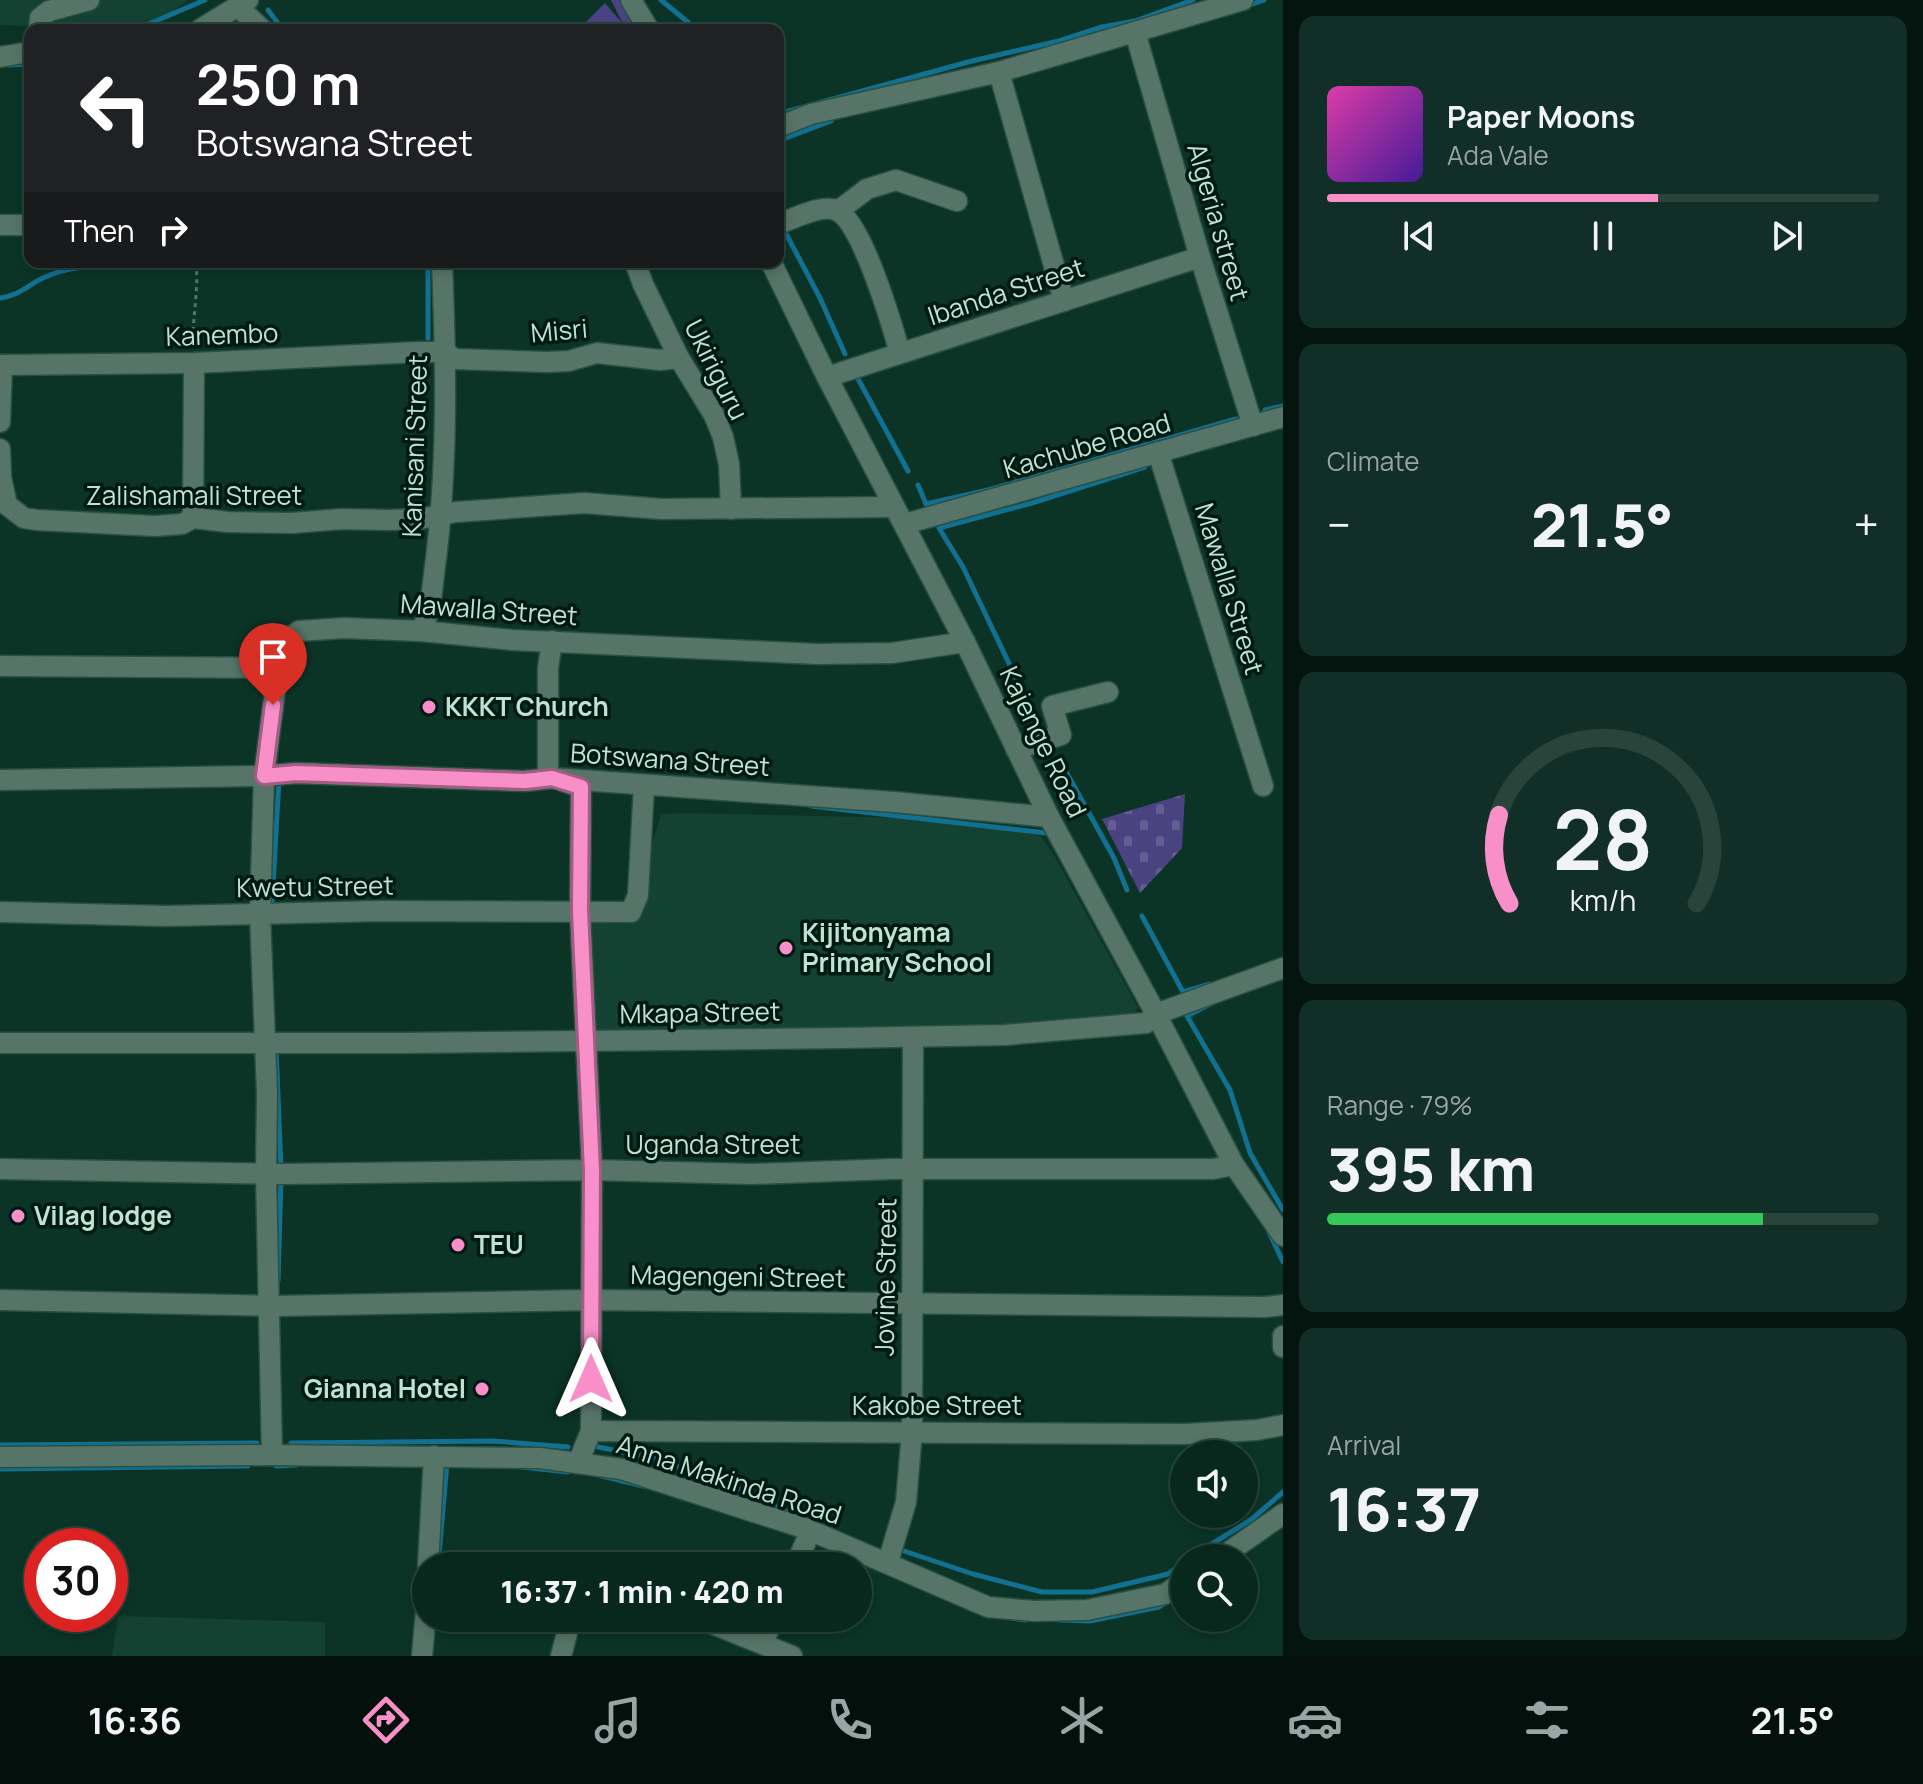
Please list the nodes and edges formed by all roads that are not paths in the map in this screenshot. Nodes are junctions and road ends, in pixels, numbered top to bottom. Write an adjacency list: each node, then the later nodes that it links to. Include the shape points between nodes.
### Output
1 (89, 0): 5 (street, via 49,11)
2 (631, 0): 8 (street)
3 (1239, 1): 9 (street)
4 (243, 4): 6 (street); 7 (street)
5 (40, 24)
6 (209, 24)
7 (258, 24)
8 (645, 24)
9 (1135, 32): 12 (street); 19 (street, Algeria street)
10 (24, 53): 11 (street)
11 (0, 57)
12 (999, 72): 13 (street); 23 (street)
13 (784, 125)
14 (957, 201): 15 (street, via 896,180 867,189)
15 (838, 211): 16 (street, via 825,208); 25 (street, via 850,222 880,287)
16 (784, 222)
17 (0, 225): 18 (street)
18 (24, 225)
19 (1200, 257): 23 (street, Ibanda Street); 32 (street, Algeria street)
20 (442, 268): 24 (street, Kanisani Street)
21 (637, 268): 26 (street, Ukiriguru)
22 (774, 268): 29 (street, Kajenge Road)
23 (1064, 301): 25 (street, Ibanda Street)
24 (446, 352): 26 (street, Misri, via 454,359 547,362 597,353); 27 (street, Kanembo); 36 (street, Kanisani Street)
25 (900, 353): 29 (street, Ibanda Street)
26 (679, 358): 35 (street, Ukiriguru, via 723,437)
27 (194, 363): 28 (street, Kanembo); 38 (street)
28 (1, 365): 31 (street)
29 (827, 377): 37 (street, Kajenge Road)
30 (1283, 417): 32 (street, Kachube Road)
31 (0, 422)
32 (1253, 426): 34 (street, Kachube Road)
33 (0, 449): 38 (street, Zalishamali Street, via 7,505 24,518 155,526)
34 (1158, 452): 37 (street, Kachube Road); 50 (street, Mawalla Street)
35 (731, 509): 36 (street, Zalishamali Street, via 584,503); 37 (street, Kachube Road)
36 (441, 515): 38 (street, Zalishamali Street, via 292,523); 39 (street, Kanisani Street, via 431,606)
37 (900, 516): 41 (street, Kajenge Road)
38 (193, 518)
39 (421, 631): 40 (street, Mawalla Street); 43 (street, Mawalla Street, via 299,631 286,640)
40 (552, 641): 41 (street, Mawalla Street, via 817,654 892,653); 47 (street)
41 (965, 642): 45 (street, Kajenge Road)
42 (0, 666): 43 (street)
43 (278, 668): 46 (street, Mawalla Street)
44 (1108, 692): 45 (street, via 1052,706 1061,735)
45 (1016, 749): 51 (street, Kajenge Road)
46 (264, 776): 47 (street, Botswana Street); 48 (street, Botswana Street); 54 (street, Mawalla Street)
47 (550, 778): 49 (street, Botswana Street); 52 (street, via 581,787)
48 (0, 780)
49 (644, 785): 51 (street, Botswana Street); 52 (street, Kwetu Street, via 638,895 631,912)
50 (1263, 786)
51 (1049, 817): 56 (street, Kajenge Road)
52 (580, 911): 54 (street, Kwetu Street); 58 (street)
53 (0, 912): 54 (street, Kwetu Street)
54 (260, 914): 60 (street, Mawalla Street)
55 (1283, 968): 56 (street, Mkapa Street)
56 (1156, 1014): 57 (street, Mkapa Street, via 1146,1023 1069,1032); 61 (street, Kajenge Road)
57 (913, 1037): 58 (street, Mkapa Street); 64 (street, Jovine Street)
58 (586, 1041): 60 (street, Mkapa Street); 63 (street)
59 (0, 1043): 60 (street, Mkapa Street)
60 (264, 1043): 65 (street, Mawalla Street)
61 (1234, 1165): 64 (street, Uganda Street); 66 (street, Kajenge Road)
62 (0, 1169): 65 (street, Uganda Street)
63 (592, 1170): 64 (street, Uganda Street); 65 (street, Uganda Street); 68 (street)
64 (914, 1170): 69 (street, Jovine Street)
65 (266, 1174): 71 (street, Mawalla Street)
66 (1283, 1236)
67 (0, 1300): 71 (street, Magengeni Street)
68 (590, 1300): 69 (street, Magengeni Street); 71 (street, Magengeni Street); 75 (street)
69 (911, 1302): 70 (street, Magengeni Street); 76 (street, Jovine Street)
70 (1283, 1305)
71 (269, 1306): 77 (street, Mawalla Street)
72 (1283, 1336): 73 (street)
73 (1283, 1347)
74 (1283, 1425): 76 (street, Kakobe Street, via 1185,1434)
75 (591, 1431): 76 (street, Kakobe Street); 80 (street)
76 (912, 1432): 86 (street, Jovine Street, via 906,1502)
77 (272, 1455): 78 (street, Anna Makinda Road); 79 (street, Anna Makinda Road)
78 (434, 1456): 80 (street, Anna Makinda Road); 84 (street)
79 (0, 1457)
80 (578, 1463): 82 (street, Anna Makinda Road, via 621,1469)
81 (1283, 1514): 83 (street)
82 (807, 1529): 85 (street); 86 (street, Anna Makinda Road)
83 (1240, 1544)
84 (429, 1552)
85 (801, 1552)
86 (888, 1562): 87 (street, Anna Makinda Road, via 988,1607 1087,1610)
87 (1170, 1591)
88 (424, 1632): 93 (street)
89 (567, 1632): 94 (street)
90 (733, 1632): 92 (street)
91 (768, 1632): 92 (street)
92 (763, 1644): 95 (street)
93 (422, 1656)
94 (561, 1656)
95 (792, 1656)

